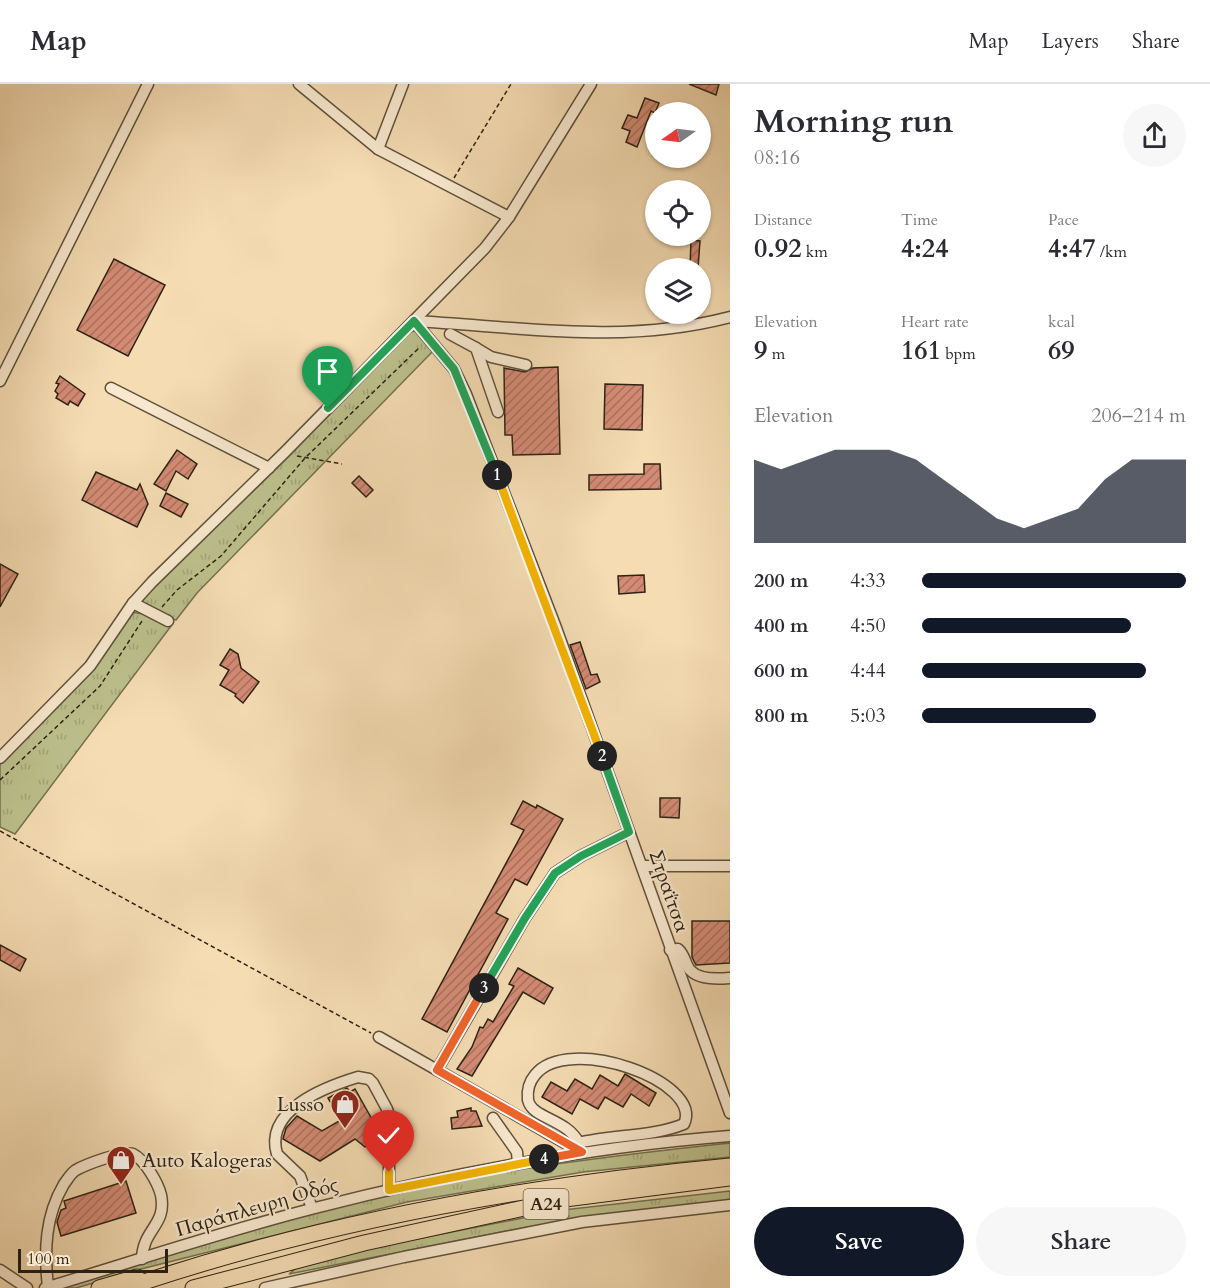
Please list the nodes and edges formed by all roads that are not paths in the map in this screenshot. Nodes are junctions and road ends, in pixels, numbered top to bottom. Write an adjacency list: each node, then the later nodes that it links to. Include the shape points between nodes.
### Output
1 (148, 84): 14 (street)
2 (299, 84): 5 (street)
3 (403, 84): 5 (street)
4 (591, 84): 6 (street)
5 (378, 149): 6 (street)
6 (509, 217): 8 (street, via 485,248)
7 (730, 317): 9 (street, via 668,330 623,334 541,332)
8 (414, 321): 9 (street); 13 (street, Στραΐτσα); 17 (street)
9 (459, 323): 10 (street)
10 (450, 334): 11 (street); 13 (street, via 446,346)
11 (476, 348): 12 (street, via 491,357); 16 (street)
12 (525, 365)
13 (454, 369): 21 (street, Στραΐτσα, via 555,625)
14 (0, 381)
15 (111, 388): 17 (street)
16 (498, 412)
17 (269, 468): 18 (street)
18 (133, 603): 19 (street); 20 (street, via 90,666)
19 (168, 621)
20 (0, 758)
21 (629, 832): 22 (street, Στραΐτσα); 27 (street, via 555,873)
22 (642, 866): 23 (street); 24 (street, Στραΐτσα)
23 (730, 866)
24 (670, 950): 25 (street, via 678,949 696,974); 28 (street, Στραΐτσα)
25 (729, 978)
26 (379, 1037): 27 (street)
27 (437, 1070): 31 (street)
28 (730, 1113)
29 (493, 1118): 32 (street, via 517,1152)
30 (730, 1137): 31 (street, Παράπλευρη Οδός)
31 (577, 1147): 31 (street, via 595,1138 664,1132 684,1125 685,1112 668,1088 617,1063 584,1058 550,1061 532,1079 528,1101 536,1112 568,1129); 32 (street, Παράπλευρη Οδός)
32 (518, 1164): 35 (street, Παράπλευρη Οδός)
33 (730, 1166): 40 (highway, Α24, via 541,1190 447,1207 298,1239)
34 (730, 1178): 45 (highway, Α24, via 565,1199 364,1243)
35 (389, 1190): 37 (street, Παράπλευρη Οδός); 37 (street, via 393,1123 373,1083 358,1077 294,1106 279,1123 275,1138 277,1155 300,1176)
36 (730, 1205): 46 (street, via 582,1222)
37 (312, 1209): 38 (street, Παράπλευρη Οδός)
38 (142, 1259): 42 (street, Παράπλευρη Οδός); 42 (street, via 143,1242 161,1215 161,1195 135,1155 124,1154 74,1171 65,1182 48,1223)
39 (0, 1270): 41 (street)
40 (169, 1273): 43 (highway, via 139,1276); 44 (highway, Α24)
41 (27, 1288)
42 (46, 1288)
43 (99, 1288)
44 (126, 1288)
45 (193, 1288)
46 (265, 1288)

